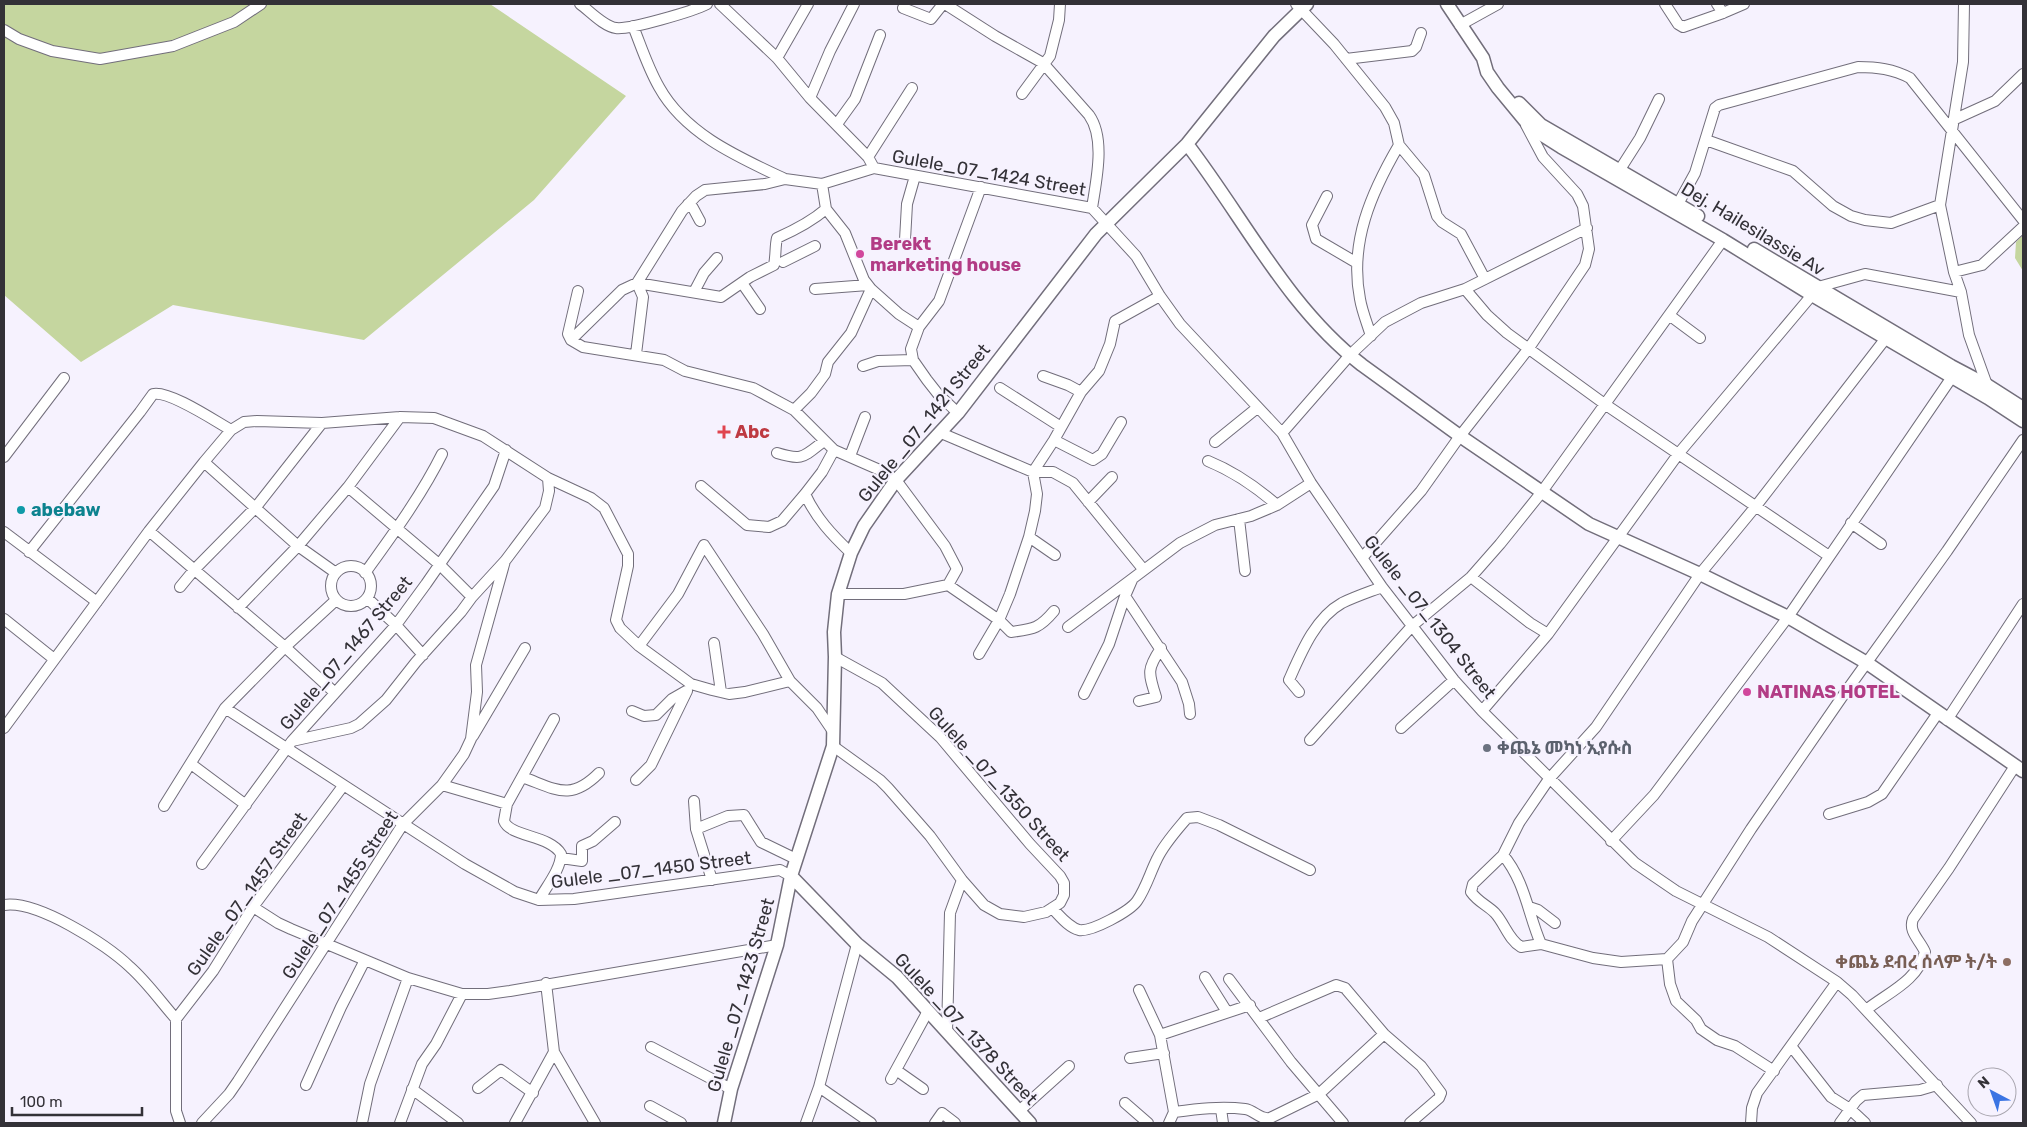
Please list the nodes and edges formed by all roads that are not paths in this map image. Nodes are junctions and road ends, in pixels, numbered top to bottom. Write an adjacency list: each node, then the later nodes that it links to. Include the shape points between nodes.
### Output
1 (262, 4): 20 (street, via 234,22 173,46 100,59 52,51)
2 (580, 4): 19 (street, via 611,26)
3 (707, 4): 19 (street)
4 (720, 4): 23 (street, Gulele_07_1424 Street)
5 (808, 4): 23 (street)
6 (854, 4): 30 (street)
7 (944, 4): 16 (street, via 931,19); 26 (street)
8 (1060, 4): 26 (street, via 1054,45)
9 (1447, 4): 18 (main road)
10 (1498, 4): 18 (street)
11 (1665, 4): 17 (street, via 1681,26)
12 (1717, 4): 17 (street)
13 (1744, 4): 17 (street)
14 (1964, 4): 34 (street, via 1963,62)
15 (1301, 6): 25 (street); 36 (main road, Gulele _07_1421 Street)
16 (903, 8)
17 (1723, 13)
18 (1460, 25): 24 (main road)
19 (633, 26): 42 (street, via 659,87 676,111 698,131 739,157)
20 (4, 30)
21 (1421, 33): 25 (street, via 1412,51)
22 (880, 35): 33 (street, via 855,99)
23 (777, 58): 30 (street, Gulele_07_1424 Street)
24 (1483, 58): 32 (main road, via 1487,72); 40 (main road, Dej. Hailesilassie Av, via 1518,102 1541,124)
25 (1346, 59): 37 (street, via 1389,113)
26 (1043, 63): 29 (street); 49 (street, via 1096,124 1098,172)
27 (2023, 74): 34 (street, via 1995,101)
28 (912, 88): 38 (street)
29 (1022, 94)
30 (810, 98): 33 (street, Gulele_07_1424 Street)
31 (1659, 99): 40 (street)
32 (1522, 118): 55 (street, via 1542,157 1581,200); 57 (main road, via 1550,140)
33 (837, 124): 38 (street, Gulele_07_1424 Street)
34 (1953, 126): 35 (street, via 1910,78 1896,71 1858,67 1722,103 1715,108); 48 (street); 51 (street)
35 (1706, 140): 47 (street, via 1695,173); 48 (street, via 1793,171 1832,206 1865,220 1891,224)
36 (1187, 144): 53 (main road, Gulele _07_1421 Street); 83 (main road, via 1281,280)
37 (1399, 146): 61 (street, via 1369,204 1358,242); 63 (street, via 1424,175 1437,216 1461,234)
38 (868, 157): 39 (street, Gulele_07_1424 Street)
39 (874, 168): 41 (street, Gulele_07_1424 Street); 43 (street)
40 (1619, 171): 47 (main road, Dej. Hailesilassie Av)
41 (915, 176): 44 (street, Gulele_07_1424 Street); 56 (street, via 907,204)
42 (785, 179): 43 (street); 46 (street, via 705,190)
43 (822, 184): 50 (street)
44 (981, 187): 49 (street, Gulele_07_1424 Street); 76 (street, via 940,301)
45 (1327, 196): 61 (street, via 1312,225 1316,239)
46 (688, 204): 52 (street); 64 (street)
47 (1678, 204): 70 (main road, Dej. Hailesilassie Av)
48 (1940, 205): 62 (street)
49 (1092, 208): 53 (street, Gulele_07_1424 Street)
50 (826, 209): 60 (street, via 788,235 778,238 775,244); 66 (street, via 845,233 864,280)
51 (2023, 220)
52 (700, 221)
53 (1107, 224): 73 (street, Gulele _07_1304 Street, via 1136,256); 96 (main road, Gulele _07_1421 Street)
54 (2023, 226): 62 (street, via 1982,265)
55 (1587, 228): 63 (street); 81 (street, via 1589,250 1585,265)
56 (905, 240)
57 (1723, 240): 70 (main road); 75 (street)
58 (815, 246): 60 (street)
59 (716, 258): 71 (street)
60 (782, 261): 65 (street)
61 (1357, 263): 77 (street, via 1360,298)
62 (1954, 272): 72 (street)
63 (1486, 279): 68 (street)
64 (637, 283): 71 (street); 80 (street, via 622,290); 82 (street, via 643,297)
65 (742, 283): 71 (street, via 720,297); 74 (street)
66 (870, 287): 67 (street); 76 (street, via 899,314); 95 (street, via 851,333 828,362 825,374 811,393)
67 (815, 288)
68 (1465, 289): 77 (street, via 1403,311); 81 (street, via 1497,325)
69 (578, 291): 80 (street, via 568,334)
70 (1815, 291): 72 (street, via 1865,274); 79 (main road); 89 (main road, Dej. Hailesilassie Av); 114 (street)
71 (694, 292)
72 (1961, 292): 89 (street, via 1969,335)
73 (1160, 296): 91 (street, via 1115,321 1107,355 1099,371); 93 (street, Gulele _07_1304 Street, via 1180,324)
74 (760, 309)
75 (1669, 315): 78 (street); 92 (street)
76 (919, 327): 84 (street, via 910,349)
77 (1371, 336): 83 (street)
78 (1700, 338)
79 (1886, 338): 87 (main road); 131 (street)
80 (570, 340): 82 (street, via 583,347)
81 (1529, 348): 92 (street); 106 (street)
82 (636, 354): 95 (street, via 664,360 700,376 753,388)
83 (1350, 355): 105 (street); 106 (main road)
84 (913, 360): 85 (street); 96 (street, via 938,394)
85 (863, 366)
86 (1044, 376): 91 (street)
87 (1952, 377): 99 (main road); 134 (street)
88 (64, 378): 117 (street)
89 (1987, 385): 94 (main road, Dej. Hailesilassie Av)
90 (1000, 388): 102 (street)
91 (1081, 392): 102 (street)
92 (1606, 404): 114 (street); 127 (street)
93 (1257, 408): 105 (street, Gulele _07_1304 Street); 110 (street)
94 (2023, 408)
95 (794, 410): 109 (street)
96 (958, 413): 104 (main road, Gulele _07_1421 Street)
97 (400, 417): 101 (street); 111 (street, via 434,418 482,436); 126 (street)
98 (865, 417): 116 (street)
99 (2023, 421)
100 (1120, 422): 107 (street, via 1102,454 1093,460)
101 (322, 423): 103 (street, via 244,422); 132 (street)
102 (1061, 427): 107 (street)
103 (231, 430): 119 (street); 142 (street, via 170,396 158,392 153,394)
104 (941, 433): 120 (street); 123 (main road, Gulele _07_1421 Street)
105 (1282, 434): 124 (street, Gulele _07_1304 Street)
106 (1460, 436): 127 (main road); 146 (street, via 1422,491)
107 (1054, 440): 120 (street)
108 (2023, 440): 185 (street)
109 (824, 441): 112 (street); 113 (street, via 803,457 792,458)
110 (1215, 442)
111 (506, 450): 122 (street); 148 (street, Gulele_07_1467 Street, via 494,486)
112 (834, 450): 116 (street); 128 (street)
113 (777, 453)
114 (1679, 453): 131 (street); 139 (street)
115 (442, 454): 135 (street, via 436,470)
116 (850, 456): 123 (street)
117 (4, 457)
118 (1208, 461): 130 (street, via 1231,470)
119 (204, 462): 132 (street); 136 (street)
120 (1033, 472): 129 (street, via 1053,472 1066,479); 138 (street, via 1037,494)
121 (1112, 477): 129 (street)
122 (548, 478): 147 (street, via 545,508); 177 (street, via 591,498 604,508 612,522 628,554 616,620)
123 (896, 480): 143 (main road, Gulele _07_1421 Street, via 864,526); 157 (street, via 958,569)
124 (1311, 483): 130 (street); 146 (street, Gulele _07_1304 Street)
125 (701, 486): 128 (street, via 747,525 769,527 782,520)
126 (348, 487): 135 (street); 141 (street)
127 (1541, 493): 139 (main road, via 1589,524); 155 (street)
128 (805, 494): 143 (street, via 829,532)
129 (1088, 502): 149 (street)
130 (1277, 505): 133 (street)
131 (1756, 506): 145 (street); 154 (street)
132 (256, 507): 141 (street); 150 (street)
133 (1240, 519): 149 (street, via 1196,534); 151 (street)
134 (1852, 523): 140 (street); 145 (street)
135 (398, 528): 148 (street); 153 (street)
136 (149, 531): 150 (street); 165 (street)
137 (4, 532): 142 (street)
138 (1029, 537): 144 (street); 171 (street)
139 (1618, 538): 154 (main road); 175 (street)
140 (1881, 544)
141 (298, 546): 152 (street); 167 (street)
142 (29, 552): 165 (street)
143 (851, 553): 160 (main road, Gulele _07_1421 Street)
144 (1056, 555)
145 (1829, 556): 169 (street)
146 (1362, 558): 159 (street, Gulele _07_1304 Street)
147 (505, 561): 162 (street); 203 (street, Gulele_07_1455 Street, via 476,665 477,692)
148 (440, 564): 162 (street); 172 (street, Gulele_07_1467 Street)
149 (1143, 569): 156 (street)
150 (194, 570): 158 (street); 167 (street)
151 (1245, 571)
152 (336, 573): 153 (street, via 348,566); 164 (street, via 331,582)
153 (366, 573): 163 (street, via 371,585)
154 (1700, 574): 169 (main road); 211 (street, via 1596,727)
155 (1471, 577): 173 (street); 175 (street)
156 (1132, 580): 161 (street); 174 (street)
157 (948, 584): 160 (street, via 904,594); 171 (street)
158 (180, 587)
159 (1382, 587): 173 (street, Gulele _07_1304 Street); 191 (street, via 1341,604 1321,622 1302,650 1289,680)
160 (838, 594): 183 (main road, Gulele _07_1421 Street)
161 (1125, 596): 180 (street); 192 (street, via 1109,644)
162 (472, 597): 182 (street)
163 (366, 598): 164 (street, via 355,605); 172 (street)
164 (336, 600): 178 (street)
165 (97, 602): 184 (street)
166 (2023, 604): 199 (street)
167 (238, 608): 178 (street)
168 (1054, 611): 171 (street, via 1034,630 1011,632)
169 (1788, 617): 185 (main road); 223 (street, via 1654,795)
170 (4, 619): 184 (street)
171 (999, 620): 181 (street)
172 (396, 625): 182 (street); 189 (street, Gulele_07_1467 Street)
173 (1412, 626): 186 (street, Gulele _07_1304 Street); 205 (street)
174 (1068, 627)
175 (1548, 634): 196 (street)
176 (714, 643): 190 (street)
177 (639, 646): 187 (street, via 678,594 704,545); 188 (street)
178 (285, 647): 189 (street); 194 (street)
179 (525, 648): 203 (street)
180 (1161, 648): 193 (street, via 1150,664 1156,697); 197 (street, via 1182,682)
181 (979, 654)
182 (423, 655): 206 (street, via 386,700 359,724)
183 (835, 657): 204 (main road, Gulele _07_1421 Street); 237 (street, Gulele _07_1350 Street, via 882,683 940,737 973,775 1060,876 1064,895)
184 (54, 659): 198 (street)
185 (1867, 663): 199 (main road); 234 (street, via 1751,829)
186 (1454, 680): 196 (street, Gulele _07_1304 Street); 202 (street)
187 (790, 681): 190 (street, via 745,692); 204 (street, via 817,708)
188 (689, 687): 190 (street); 195 (street, via 656,715 644,716); 212 (street, via 651,765)
189 (334, 692): 206 (street, Gulele_07_1467 Street)
190 (721, 692)
191 (1299, 692)
192 (1084, 694)
193 (1139, 701)
194 (225, 708): 206 (street, Gulele _07_1450 Street); 207 (street)
195 (632, 711)
196 (1482, 711): 211 (street, Gulele _07_1304 Street)
197 (1190, 714)
198 (7, 715): 201 (street)
199 (1943, 716): 208 (main road); 219 (street, via 1882,794 1868,802)
200 (554, 719): 210 (street)
201 (4, 728)
202 (1401, 728)
203 (471, 739): 213 (street, Gulele_07_1455 Street)
204 (833, 740): 226 (main road, Gulele _07_1421 Street); 231 (street, via 888,788 930,836)
205 (1310, 740)
206 (290, 745): 214 (street, Gulele _07_1450 Street); 217 (street, Gulele_07_1467 Street)
207 (190, 764): 217 (street); 218 (street)
208 (2019, 769): 253 (street, via 1913,919 1912,931 1925,952 1920,964 1905,984)
209 (599, 773): 210 (street, via 587,785 569,792)
210 (522, 777): 216 (street)
211 (1549, 779): 223 (street, Gulele _07_1304 Street); 224 (street, via 1519,823)
212 (636, 780)
213 (442, 785): 216 (street); 221 (street, Gulele_07_1455 Street)
214 (343, 786): 221 (street, Gulele _07_1450 Street); 235 (street, Gulele_07_1457 Street)
215 (694, 801): 222 (street)
216 (507, 804): 225 (street, via 505,824 551,843)
217 (246, 805): 227 (street, Gulele_07_1467 Street)
218 (164, 806)
219 (1829, 814)
220 (615, 822): 225 (street, via 582,846 582,861)
221 (403, 824): 232 (street, Gulele _07_1450 Street, via 515,892); 239 (street, Gulele_07_1455 Street)
222 (696, 829): 226 (street, via 728,816 744,815 761,842); 230 (street)
223 (1611, 841): 234 (street, Gulele _07_1304 Street, via 1654,877)
224 (1503, 855): 236 (street, via 1516,872); 242 (street, via 1473,884 1471,892 1494,913 1516,944 1521,947)
225 (561, 858): 232 (street)
226 (796, 859): 229 (main road, Gulele _07_1421 Street)
227 (202, 864)
228 (1310, 870): 237 (street, via 1219,825 1198,817 1187,818 1158,857 1136,903 1088,930 1070,925)
229 (791, 876): 230 (street, Gulele _07_1450 Street, via 780,870); 240 (main road, Gulele _07_1423 Street); 241 (main road, Gulele _07_1378 Street)
230 (712, 880): 232 (street, Gulele _07_1450 Street, via 574,899)
231 (962, 880): 237 (street, via 984,905 1000,914 1024,916); 258 (street, via 950,913)
232 (539, 900)
233 (5, 902): 257 (street, via 38,910 86,934 132,968)
234 (1704, 904): 243 (street, via 1683,942); 248 (street, Gulele _07_1304 Street, via 1768,937)
235 (253, 907): 239 (street, via 278,923); 257 (street, Gulele_07_1457 Street, via 213,971)
236 (1529, 907): 238 (street); 242 (street)
237 (1052, 908)
238 (1555, 923)
239 (326, 944): 244 (street); 284 (street, Gulele_07_1455 Street, via 229,1094)
240 (777, 944): 249 (street); 273 (main road, Gulele _07_1423 Street)
241 (857, 944): 254 (main road, Gulele _07_1378 Street, via 897,977); 270 (street)
242 (1541, 944): 243 (street, via 1621,962)
243 (1667, 959): 267 (street, via 1676,1001 1701,1029)
244 (365, 960): 246 (street); 268 (street)
245 (1205, 977): 255 (street)
246 (408, 978): 251 (street); 285 (street, via 372,1077)
247 (1229, 979): 252 (street)
248 (1837, 982): 253 (street, Gulele _07_1304 Street); 261 (street)
249 (546, 983): 251 (street, via 488,994); 263 (street)
250 (1139, 990): 260 (street)
251 (462, 994): 272 (street, via 422,1064)
252 (1250, 1005): 255 (street); 256 (street)
253 (1866, 1010): 269 (street, Gulele _07_1304 Street)
254 (928, 1011): 258 (main road, Gulele _07_1378 Street); 274 (street, via 894,1074)
255 (1227, 1012): 260 (street)
256 (1258, 1018): 259 (street, via 1336,985 1345,988); 276 (street)
257 (176, 1019): 283 (street, via 176,1111)
258 (947, 1032): 281 (main road, Gulele _07_1378 Street)
259 (1384, 1034): 276 (street); 301 (street, via 1421,1066 1441,1094)
260 (1160, 1035): 264 (street)
261 (1791, 1046): 267 (street); 280 (street, via 1831,1097)
262 (651, 1047): 273 (street)
263 (554, 1052): 275 (street); 289 (street)
264 (1164, 1053): 265 (street); 282 (street)
265 (1130, 1058)
266 (1069, 1066): 281 (street)
267 (1774, 1071): 302 (street, via 1757,1093)
268 (306, 1085)
269 (1937, 1085): 280 (street, via 1920,1090 1863,1095); 305 (street, Gulele _07_1304 Street)
270 (819, 1087): 292 (street); 293 (street)
271 (478, 1088): 275 (street, via 501,1070)
272 (412, 1089): 286 (street); 287 (street)
273 (731, 1089): 291 (main road, Gulele _07_1423 Street)
274 (923, 1089)
275 (533, 1093): 288 (street)
276 (1319, 1094): 279 (street, via 1266,1119 1246,1109); 300 (street)
277 (1125, 1103): 297 (street)
278 (650, 1106): 290 (street)
279 (1221, 1109): 282 (street); 299 (street)
280 (1850, 1109): 303 (street); 304 (street)
281 (1019, 1111): 296 (main road, Gulele _07_1378 Street)
282 (1174, 1112): 298 (street)
283 (180, 1123)
284 (202, 1123)
285 (362, 1123)
286 (400, 1123)
287 (458, 1123)
288 (515, 1123)
289 (595, 1123)
290 (681, 1123)
291 (724, 1123)
292 (806, 1123)
293 (871, 1123)
294 (935, 1123): 295 (street, via 942,1113)
295 (955, 1123)
296 (1030, 1123)
297 (1148, 1123)
298 (1170, 1123)
299 (1223, 1123)
300 (1343, 1123)
301 (1410, 1123)
302 (1751, 1123)
303 (1840, 1123)
304 (1865, 1123)
305 (1971, 1123)

